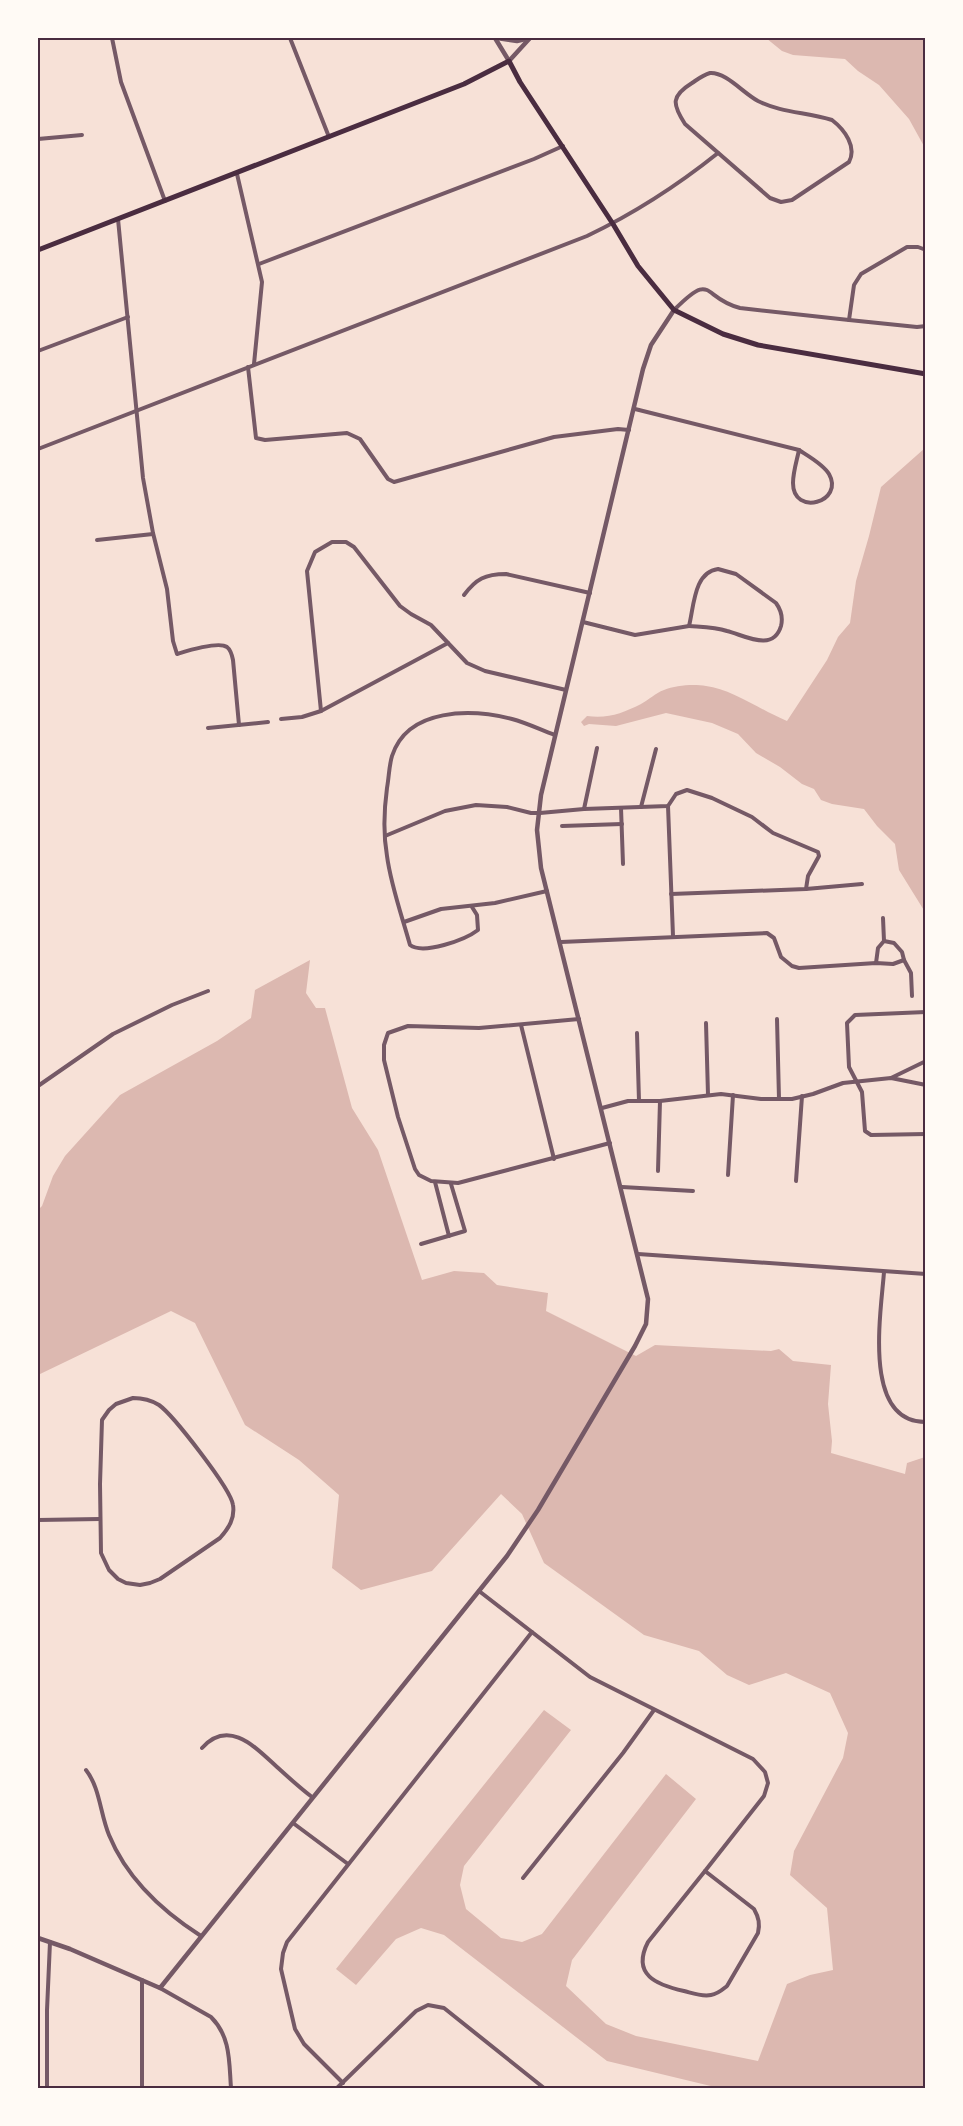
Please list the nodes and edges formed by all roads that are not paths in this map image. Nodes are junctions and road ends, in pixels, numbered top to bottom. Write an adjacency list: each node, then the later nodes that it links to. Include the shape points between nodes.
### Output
1 (112, 38): 12 (street, via 125,93)
2 (291, 38): 7 (street)
3 (496, 38): 4 (street); 5 (street)
4 (530, 38): 5 (street)
5 (509, 61): 7 (main road, via 464,84); 9 (main road)
6 (82, 135): 8 (street)
7 (329, 137): 11 (main road)
8 (38, 139)
9 (563, 146): 14 (main road); 17 (street)
10 (718, 153): 10 (street, via 685,124 675,100 680,90 705,74 714,73 770,106 832,120 852,148 851,159 844,166 787,202 770,198); 14 (street)
11 (237, 174): 12 (main road); 17 (street)
12 (165, 201): 13 (main road)
13 (118, 219): 15 (main road); 19 (street)
14 (613, 224): 18 (main road, via 638,266); 23 (street)
15 (38, 250)
16 (926, 250): 20 (street, via 907,247 861,274 854,285)
17 (259, 264): 23 (street, via 262,291)
18 (674, 310): 20 (street, via 701,289 740,308); 25 (main road, via 723,334 758,345); 26 (street, via 651,345)
19 (128, 317): 22 (street); 27 (street)
20 (849, 320): 21 (street)
21 (926, 326)
22 (38, 351)
23 (254, 365): 24 (street)
24 (248, 368): 27 (street); 28 (street, via 256,438 347,433 360,439 394,482 554,437)
25 (926, 374)
26 (634, 409): 28 (street); 30 (street)
27 (136, 411): 29 (street); 31 (street)
28 (629, 430): 33 (street)
29 (38, 449)
30 (799, 450): 30 (street, via 825,469 831,480 830,491 822,501 806,502 794,489)
31 (153, 534): 32 (street); 42 (street, via 177,654 228,647 233,660)
32 (97, 540)
33 (590, 594): 34 (street, via 495,574 473,583); 35 (street)
34 (464, 595)
35 (583, 622): 36 (street, via 635,635); 38 (street)
36 (689, 626): 36 (street, via 726,630 761,641 774,637 782,619 776,603 736,574 718,570 710,571 700,580)
37 (448, 643): 38 (street, via 478,669); 39 (street); 39 (street, via 431,625 400,606 352,546 336,541 324,545 312,555 307,571)
38 (566, 690): 44 (street)
39 (321, 711): 40 (street)
40 (281, 719)
41 (268, 722): 42 (street)
42 (239, 725): 43 (street)
43 (208, 728)
44 (555, 735): 51 (street); 54 (street, via 490,715 447,715 419,724 399,742 391,758)
45 (597, 748): 50 (street)
46 (656, 749): 48 (street)
47 (668, 806): 48 (street); 57 (street, via 676,794 687,790 732,806 773,833 816,850 819,856 808,876); 59 (street)
48 (641, 807): 49 (street)
49 (621, 808): 50 (street); 52 (street)
50 (584, 809): 51 (street)
51 (540, 813): 54 (street, via 491,805 462,807); 58 (street, via 538,844)
52 (622, 824): 53 (street); 55 (street)
53 (562, 826)
54 (385, 836): 62 (street)
55 (623, 864)
56 (862, 884): 57 (street)
57 (806, 890): 59 (street)
58 (548, 891): 60 (street); 65 (street)
59 (671, 894): 63 (street)
60 (472, 907): 62 (street, via 441,909); 62 (street, via 478,930 446,945 411,947)
61 (883, 918): 64 (street)
62 (404, 922)
63 (673, 936): 65 (street); 67 (street, via 767,933 774,938 781,957 799,968)
64 (884, 941): 66 (street, via 900,948); 67 (street, via 878,948)
65 (561, 942): 71 (street)
66 (904, 960): 67 (street); 69 (street, via 911,973)
67 (876, 963)
68 (208, 991): 80 (street, via 113,1034)
69 (912, 996)
70 (926, 1012): 78 (street, via 852,1016 847,1023 848,1059)
71 (580, 1019): 74 (street); 87 (street)
72 (777, 1019): 84 (street)
73 (706, 1023): 81 (street)
74 (521, 1025): 90 (street); 94 (street, via 408,1026 388,1033 384,1060 402,1127 416,1169 425,1179)
75 (637, 1033): 85 (street)
76 (926, 1061): 77 (street)
77 (891, 1078): 78 (street); 79 (street)
78 (857, 1082): 83 (street); 88 (street, via 862,1092 863,1127 868,1134)
79 (926, 1085)
80 (38, 1086)
81 (708, 1095): 82 (street); 86 (street)
82 (733, 1095): 84 (street); 92 (street)
83 (802, 1096): 84 (street); 93 (street)
84 (779, 1099)
85 (639, 1101): 86 (street); 87 (street)
86 (660, 1101): 91 (street)
87 (602, 1108): 89 (street)
88 (926, 1134)
89 (611, 1143): 90 (street); 96 (street)
90 (554, 1159): 95 (street)
91 (658, 1171)
92 (728, 1176)
93 (796, 1181)
94 (435, 1182): 95 (street); 98 (street)
95 (451, 1184): 98 (street, via 465,1231)
96 (622, 1187): 97 (street); 100 (street)
97 (693, 1191)
98 (449, 1236): 99 (street)
99 (421, 1244)
100 (638, 1254): 101 (street); 106 (street, via 649,1304 646,1323 519,1539)
101 (884, 1272): 102 (street); 103 (street, via 880,1345 885,1394 902,1417)
102 (926, 1274)
103 (926, 1422)
104 (100, 1519): 104 (street, via 102,1420 116,1404 133,1398 152,1401 166,1411 221,1479 233,1505 232,1520 220,1538 156,1581 140,1585 126,1583 109,1570 101,1553); 105 (street)
105 (38, 1520)
106 (479, 1591): 107 (street); 111 (street)
107 (532, 1632): 108 (street, via 590,1677); 113 (street)
108 (654, 1710): 114 (street, via 753,1759 765,1772 768,1783 764,1796); 115 (street)
109 (202, 1748): 111 (street, via 217,1737 238,1737 253,1745)
110 (86, 1770): 116 (street, via 94,1783 109,1835 129,1872 154,1900)
111 (312, 1797): 112 (street)
112 (293, 1823): 113 (street); 116 (street)
113 (348, 1864): 121 (street, via 287,1942 281,1969 297,2034)
114 (705, 1871): 114 (street, via 648,1942 643,1963 649,1976 662,1986 710,1996 727,1986 760,1926 754,1909)
115 (523, 1878)
116 (201, 1936): 120 (street)
117 (38, 1938): 118 (street)
118 (50, 1941): 119 (street); 122 (street)
119 (142, 1980): 120 (street); 123 (street)
120 (160, 1988): 124 (street, via 218,2023 226,2037)
121 (343, 2083): 125 (street); 126 (street, via 416,2011 437,2005)
122 (47, 2088)
123 (142, 2088)
124 (231, 2088)
125 (337, 2088)
126 (544, 2088)

